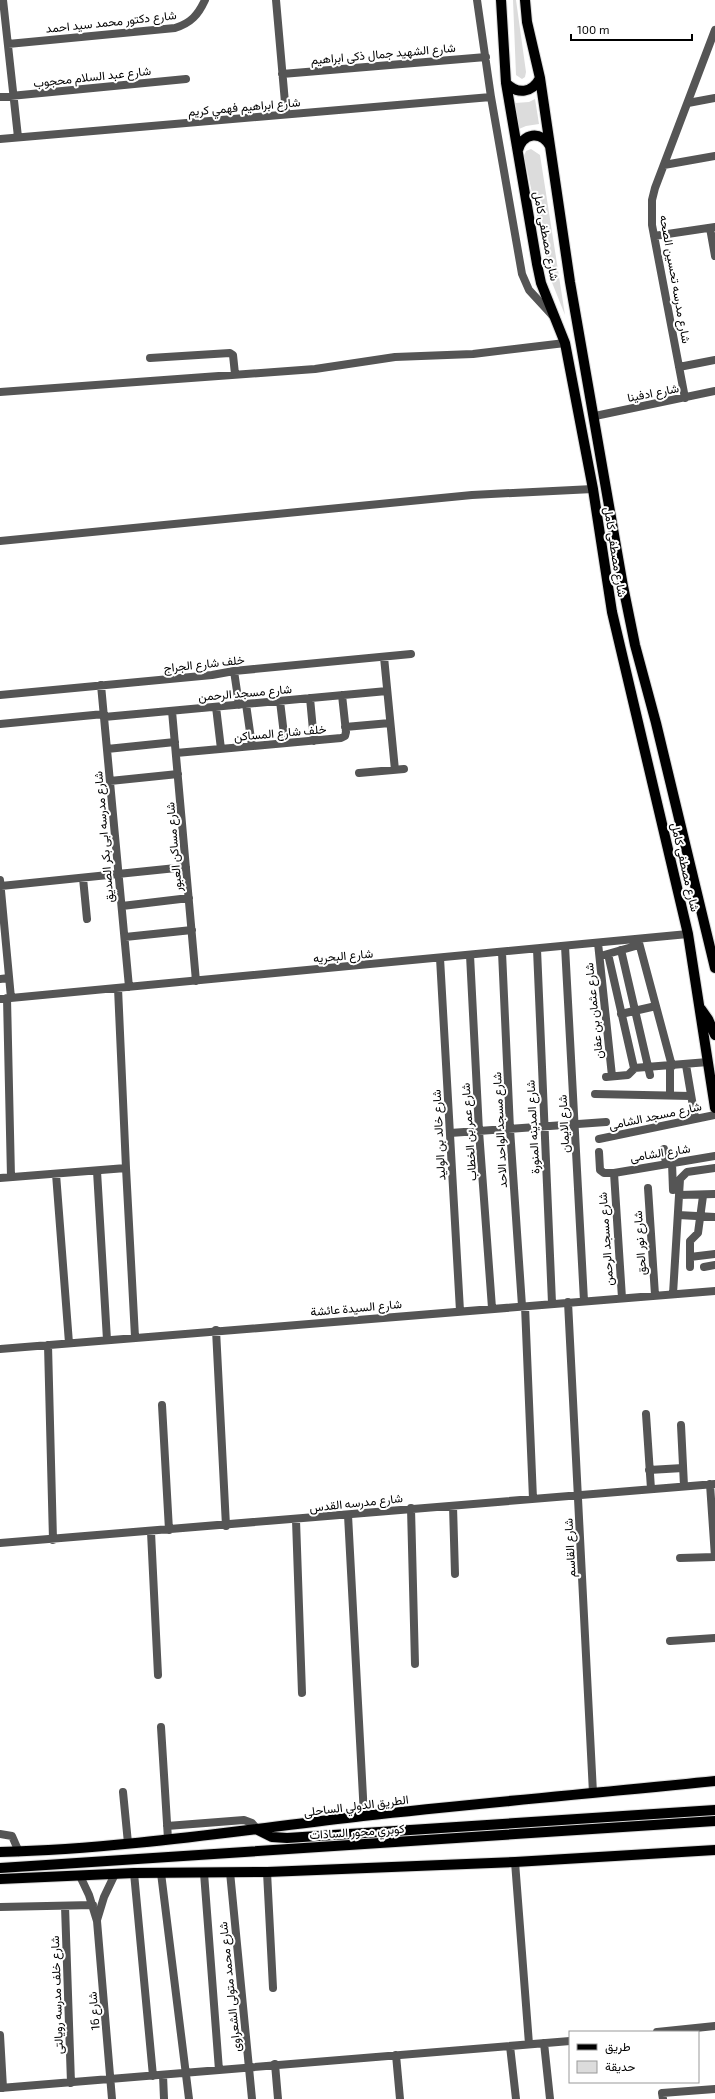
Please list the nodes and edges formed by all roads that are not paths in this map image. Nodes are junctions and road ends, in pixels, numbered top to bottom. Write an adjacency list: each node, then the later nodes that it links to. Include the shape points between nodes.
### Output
1 (3, 0): 7 (street)
2 (204, 0): 9 (street, شارع دكتور محمد سيد احمد, via 194,19 175,28)
3 (276, 0): 11 (street)
4 (477, 0): 10 (street)
5 (501, 0): 14 (main road, شارع مصطفى كامل)
6 (525, 0): 12 (main road, شارع مصطفى كامل, via 527,22)
7 (2, 17): 9 (street)
8 (715, 30): 19 (street, شارع مدرسه تحسين الصحه)
9 (8, 44): 15 (street)
10 (486, 57): 11 (street, شارع الشهيد جمال ذكى ابراهيم); 16 (street)
11 (282, 74): 20 (street)
12 (540, 78): 14 (main road, via 531,89 524,91 517,91); 23 (main road, شارع مصطفى كامل)
13 (186, 79): 15 (street, شارع عبد السلام محجوب)
14 (506, 83): 24 (main road, شارع مصطفى كامل)
15 (14, 96): 17 (street, شارع عبد السلام محجوب); 21 (street)
16 (491, 97): 20 (street, شارع ابراهيم فهمي كريم); 30 (street, via 522,274 529,290)
17 (0, 98)
18 (715, 98): 19 (street)
19 (688, 103): 26 (street, شارع مدرسه تحسين الصحه)
20 (286, 114): 21 (street, شارع ابراهيم فهمي كريم)
21 (18, 138): 22 (street, شارع ابراهيم فهمي كريم)
22 (0, 139)
23 (550, 146): 24 (main road, via 540,136 532,135 525,137); 39 (main road, شارع مصطفى كامل, via 570,282)
24 (518, 150): 30 (main road, شارع مصطفى كامل, via 541,283)
25 (715, 156): 26 (street)
26 (664, 165): 28 (street, شارع مدرسه تحسين الصحه, via 652,200)
27 (712, 227): 28 (street); 29 (street)
28 (654, 236): 34 (street, شارع مدرسه تحسين الصحه)
29 (715, 256)
30 (555, 317): 31 (main road, شارع مصطفى كامل)
31 (565, 343): 35 (street, via 473,354 395,357 315,369); 40 (main road, شارع مصطفى كامل)
32 (150, 358): 35 (street, via 230,353 233,355)
33 (715, 360): 34 (street)
34 (679, 367): 38 (street, شارع مدرسه تحسين الصحه)
35 (235, 374): 37 (street)
36 (715, 391): 38 (street, شارع ادفينا)
37 (0, 392)
38 (685, 398): 39 (street, شارع ادفينا)
39 (595, 416): 91 (main road, شارع مصطفى كامل, via 635,645)
40 (593, 489): 41 (street, via 472,495); 80 (main road, شارع مصطفى كامل, via 612,612)
41 (0, 541)
42 (412, 654): 43 (street, خلف شارع الجراج)
43 (384, 656): 44 (street, خلف شارع الجراج); 46 (street)
44 (234, 672): 45 (street, خلف شارع الجراج); 51 (street)
45 (101, 685): 47 (street, خلف شارع الجراج); 54 (street, شارع مدرسه ابى بكر الصديق)
46 (387, 691): 48 (street, شارع مسجد الرحمن); 55 (street)
47 (0, 695)
48 (342, 695): 49 (street, شارع مسجد الرحمن); 57 (street)
49 (310, 698): 50 (street, شارع مسجد الرحمن); 58 (street)
50 (280, 701): 51 (street, شارع مسجد الرحمن); 60 (street)
51 (242, 704): 52 (street, شارع مسجد الرحمن); 61 (street)
52 (216, 707): 53 (street, شارع مسجد الرحمن); 63 (street)
53 (172, 711): 54 (street, شارع مسجد الرحمن); 59 (street, شارع مساكن العبور)
54 (104, 716): 56 (street, شارع مسجد الرحمن); 62 (street, شارع مدرسه ابى بكر الصديق)
55 (390, 723): 57 (street); 66 (street)
56 (0, 724)
57 (345, 728): 58 (street, خلف شارع المساكن, via 346,734 341,738)
58 (314, 741): 60 (street, خلف شارع المساكن)
59 (175, 742): 62 (street); 64 (street, شارع مساكن العبور)
60 (285, 743): 61 (street, خلف شارع المساكن)
61 (252, 746): 63 (street, خلف شارع المساكن)
62 (107, 749): 69 (street, شارع مدرسه ابى بكر الصديق)
63 (221, 749): 64 (street, خلف شارع المساكن)
64 (176, 753): 68 (street, شارع مساكن العبور)
65 (404, 769): 66 (street)
66 (395, 770): 67 (street)
67 (359, 773)
68 (178, 774): 69 (street); 70 (street, شارع مساكن العبور)
69 (110, 781): 71 (street, شارع مدرسه ابى بكر الصديق)
70 (186, 867): 71 (street); 75 (street, شارع مساكن العبور)
71 (119, 874): 72 (street); 76 (street, شارع مدرسه ابى بكر الصديق)
72 (83, 878): 74 (street); 78 (street)
73 (0, 880): 74 (street)
74 (0, 886): 77 (street)
75 (189, 898): 76 (street); 79 (street, شارع مساكن العبور)
76 (122, 906): 81 (street, شارع مدرسه ابى بكر الصديق)
77 (2, 917): 92 (street)
78 (87, 918)
79 (192, 930): 81 (street); 94 (street, شارع مساكن العبور)
80 (688, 934): 82 (street, شارع البحريه); 99 (main road, شارع مصطفى كامل)
81 (125, 937): 95 (street, شارع مدرسه ابى بكر الصديق)
82 (639, 942): 83 (street, شارع البحريه); 86 (street); 98 (street)
83 (598, 943): 84 (street, شارع البحريه); 89 (street, شارع عثمان بن عفان)
84 (565, 946): 85 (street, شارع البحريه); 115 (street, شارع الايمان)
85 (536, 949): 87 (street, شارع البحريه); 116 (street, شارع المدينه المنورة)
86 (621, 950): 89 (street); 100 (street)
87 (502, 952): 88 (street, شارع البحريه); 117 (street, شارع مسجد الواحد الاحد)
88 (470, 955): 90 (street, شارع البحريه); 118 (street, شارع عمر بن الخطاب)
89 (604, 956): 101 (street); 106 (street, شارع عثمان بن عفان, via 609,1077 628,1075)
90 (440, 958): 94 (street, شارع البحريه); 119 (street, شارع خالد بن الوليد)
91 (715, 968)
92 (9, 978): 93 (street); 97 (street)
93 (0, 979)
94 (196, 981): 95 (street, شارع البحريه)
95 (129, 987): 96 (street, شارع البحريه)
96 (118, 988): 97 (street, شارع البحريه); 125 (street)
97 (6, 998): 131 (street)
98 (656, 1006): 100 (street); 105 (street)
99 (700, 1008): 102 (main road); 103 (main road, شارع مصطفى كامل)
100 (635, 1010): 101 (street); 107 (street)
101 (621, 1014): 106 (street)
102 (715, 1035)
103 (708, 1062): 104 (street); 111 (main road, شارع مصطفى كامل)
104 (686, 1065): 105 (street); 110 (street)
105 (671, 1066): 107 (street); 109 (street)
106 (634, 1069): 107 (street)
107 (650, 1072)
108 (595, 1094): 109 (street)
109 (670, 1094): 110 (street)
110 (691, 1096): 113 (street)
111 (715, 1108)
112 (715, 1115): 113 (street, شارع مسجد الشامى)
113 (695, 1118): 120 (street, شارع مسجد الشامى)
114 (606, 1122): 115 (street)
115 (575, 1124): 116 (street); 150 (street, شارع الايمان)
116 (544, 1126): 117 (street); 152 (street, شارع المدينه المنورة)
117 (510, 1129): 118 (street); 153 (street, شارع مسجد الواحد الاحد)
118 (479, 1131): 119 (street); 154 (street, شارع عمر بن الخطاب)
119 (450, 1133): 155 (street, شارع خالد بن الوليد)
120 (600, 1139)
121 (664, 1149): 124 (street)
122 (599, 1152): 129 (street, via 600,1170)
123 (715, 1156): 124 (street, شارع الشامى)
124 (669, 1163): 129 (street, شارع الشامى); 133 (street)
125 (126, 1168): 127 (street); 157 (street)
126 (715, 1168): 133 (street, via 684,1173)
127 (97, 1171): 128 (street); 158 (street)
128 (56, 1174): 131 (street); 159 (street)
129 (613, 1175): 149 (street, شارع مسجد الرحمن)
130 (0, 1178): 131 (street)
131 (12, 1178)
132 (648, 1188): 148 (street, شارع نور الحق)
133 (676, 1192): 135 (street); 136 (street)
134 (715, 1194): 135 (street)
135 (703, 1196): 137 (street)
136 (678, 1215): 137 (street); 139 (street)
137 (700, 1217): 138 (street); 140 (street, via 698,1233 691,1240)
138 (715, 1217)
139 (676, 1248): 140 (street); 147 (street)
140 (690, 1249): 142 (street)
141 (715, 1254): 142 (street)
142 (690, 1258): 144 (street)
143 (715, 1265): 145 (street)
144 (690, 1267)
145 (704, 1267)
146 (715, 1290): 147 (street, شارع السيدة عائشة)
147 (672, 1294): 148 (street, شارع السيدة عائشة)
148 (655, 1295): 149 (street, شارع السيدة عائشة)
149 (622, 1298): 150 (street, شارع السيدة عائشة)
150 (584, 1301): 151 (street, شارع السيدة عائشة)
151 (568, 1302): 152 (street, شارع السيدة عائشة); 170 (street, شارع القاسم)
152 (552, 1303): 153 (street, شارع السيدة عائشة)
153 (524, 1306): 154 (street, شارع السيدة عائشة); 171 (street, شارع مسجد الواحد الاحد)
154 (492, 1308): 155 (street, شارع السيدة عائشة)
155 (460, 1311): 156 (street, شارع السيدة عائشة)
156 (216, 1330): 157 (street, شارع السيدة عائشة); 176 (street)
157 (135, 1337): 158 (street, شارع السيدة عائشة)
158 (107, 1340): 159 (street, شارع السيدة عائشة)
159 (69, 1343): 160 (street, شارع السيدة عائشة)
160 (48, 1345): 161 (street, شارع السيدة عائشة); 179 (street)
161 (0, 1349)
162 (162, 1405): 177 (street)
163 (646, 1414): 166 (street)
164 (681, 1425): 165 (street)
165 (683, 1468): 166 (street); 168 (street)
166 (649, 1470): 169 (street)
167 (712, 1484): 168 (street, شارع مدرسه القدس); 181 (street)
168 (684, 1486): 169 (street, شارع مدرسه القدس)
169 (651, 1489): 170 (street, شارع مدرسه القدس)
170 (578, 1496): 171 (street, شارع مدرسه القدس); 192 (street, شارع القاسم)
171 (532, 1499): 172 (street, شارع مدرسه القدس)
172 (453, 1506): 173 (street, شارع مدرسه القدس); 183 (street)
173 (411, 1508): 174 (street, شارع مدرسه القدس); 186 (street)
174 (348, 1515): 175 (street, شارع مدرسه القدس); 194 (street)
175 (296, 1520): 176 (street, شارع مدرسه القدس); 188 (street)
176 (226, 1526): 177 (street, شارع مدرسه القدس)
177 (169, 1530): 178 (street, شارع مدرسه القدس)
178 (151, 1532): 179 (street, شارع مدرسه القدس); 187 (street)
179 (53, 1540): 180 (street, شارع مدرسه القدس)
180 (0, 1544)
181 (715, 1557): 182 (street)
182 (680, 1558)
183 (455, 1574)
184 (715, 1638): 185 (street)
185 (670, 1641)
186 (415, 1664)
187 (158, 1675)
188 (302, 1693)
189 (161, 1727): 196 (street)
190 (715, 1781): 192 (main road, الطريق الدولي الساحلى)
191 (123, 1792): 200 (street)
192 (593, 1793): 194 (main road, الطريق الدولي الساحلى)
193 (715, 1810): 197 (main road, كوبري محور السادات, via 287,1838 272,1836)
194 (364, 1816): 197 (main road, الطريق الدولي الساحلى)
195 (715, 1821): 205 (main road, كوبري محور السادات)
196 (167, 1826): 197 (street, via 244,1820 252,1823); 199 (street)
197 (258, 1830): 199 (main road, الطريق الدولي الساحلى)
198 (0, 1834): 203 (street, via 12,1836)
199 (168, 1839): 200 (main road, الطريق الدولي الساحلى)
200 (128, 1843): 203 (main road, الطريق الدولي الساحلى)
201 (715, 1850): 204 (main road)
202 (0, 1852): 203 (main road, الطريق الدولي الساحلى)
203 (19, 1852)
204 (515, 1862): 207 (main road); 224 (street)
205 (0, 1868)
206 (230, 1872): 207 (main road); 210 (main road); 228 (street, شارع محمد متولى الشعراوى)
207 (267, 1872): 218 (street)
208 (134, 1873): 209 (main road); 211 (main road); 232 (street)
209 (161, 1873): 210 (main road); 230 (street)
210 (204, 1873): 229 (street)
211 (116, 1874): 212 (main road); 217 (street, شارع 16, via 104,1897)
212 (80, 1876): 213 (main road); 214 (street, شارع 16)
213 (0, 1879)
214 (93, 1905): 215 (street); 217 (street, شارع 16)
215 (65, 1906): 216 (street); 234 (street, شارع خلف مدرسه رويالتى)
216 (0, 1907)
217 (97, 1921): 233 (street, شارع 16)
218 (273, 1988)
219 (715, 2026): 220 (street)
220 (668, 2031)
221 (0, 2035): 235 (street)
222 (569, 2040): 223 (street)
223 (544, 2043): 224 (street); 244 (street)
224 (530, 2044): 225 (street)
225 (510, 2046): 226 (street); 243 (street)
226 (396, 2055): 227 (street); 242 (street)
227 (275, 2064): 228 (street); 241 (street)
228 (249, 2067): 229 (street); 240 (street, شارع محمد متولى الشعراوى)
229 (219, 2070): 230 (street)
230 (187, 2072): 231 (street); 239 (street)
231 (163, 2075): 232 (street); 238 (street)
232 (153, 2076): 233 (street)
233 (111, 2079): 234 (street); 237 (street, شارع 16)
234 (71, 2082): 235 (street)
235 (2, 2088)
236 (715, 2089): 245 (street, via 662,2093)
237 (112, 2099)
238 (164, 2099)
239 (189, 2099)
240 (252, 2099)
241 (278, 2099)
242 (400, 2099)
243 (516, 2099)
244 (550, 2099)
245 (663, 2099)

